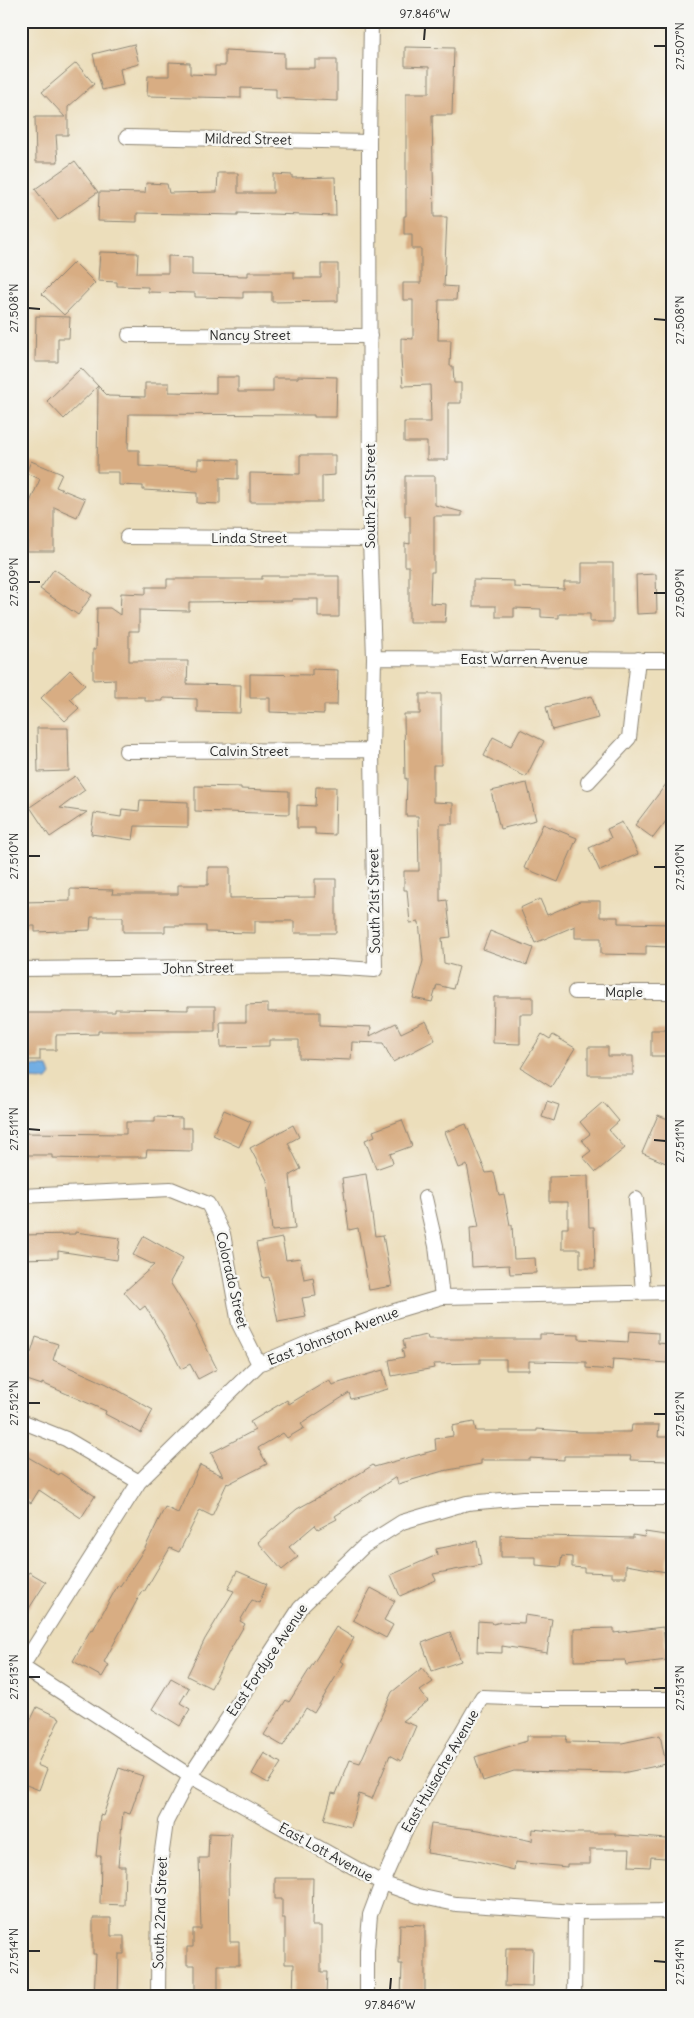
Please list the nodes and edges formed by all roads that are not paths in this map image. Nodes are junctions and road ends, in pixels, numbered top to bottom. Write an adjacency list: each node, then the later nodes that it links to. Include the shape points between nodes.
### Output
1 (370, 21): 3 (street, South 21st Street)
2 (127, 137): 3 (street, Mildred Street)
3 (369, 142): 5 (street, South 21st Street)
4 (129, 335): 5 (street, Nancy Street)
5 (370, 336): 7 (street, South 21st Street)
6 (127, 537): 7 (street, Linda Street)
7 (370, 539): 8 (street, South 21st Street)
8 (374, 658): 9 (street, East Warren Avenue); 11 (street, South 21st Street)
9 (638, 660): 10 (street, East Warren Avenue); 13 (street, via 629,738)
10 (673, 660)
11 (372, 750): 12 (street, Calvin Street); 15 (street, South 21st Street)
12 (126, 751)
13 (588, 782)
14 (21, 969): 15 (street, John Street, via 314,966)
15 (375, 970)
16 (575, 992): 17 (street, Maple)
17 (673, 992)
18 (21, 1196): 24 (street, Colorado Street, via 170,1189 208,1204 223,1234 239,1324)
19 (425, 1198): 23 (street, via 436,1246)
20 (636, 1200): 21 (street)
21 (643, 1292): 22 (street, East Johnston Avenue); 23 (street, East Johnston Avenue)
22 (673, 1292)
23 (442, 1297): 24 (street, East Johnston Avenue, via 324,1336)
24 (260, 1364): 26 (street, East Johnston Avenue)
25 (21, 1421): 26 (street, via 66,1439)
26 (139, 1482): 28 (street, East Johnston Avenue)
27 (673, 1498): 30 (street, East Fordyce Avenue, via 524,1498 467,1503 402,1522 364,1546 300,1608)
28 (22, 1667): 30 (street, East Lott Avenue)
29 (673, 1699): 31 (street, East Huisache Avenue, via 482,1697 405,1831)
30 (190, 1776): 31 (street, East Lott Avenue); 34 (street, South 22nd Street, via 166,1822 159,1872)
31 (382, 1883): 33 (street, East Lott Avenue, via 418,1896 456,1904); 35 (street, via 370,1915)
32 (673, 1911): 33 (street, East Lott Avenue)
33 (575, 1912): 36 (street)
34 (158, 1997)
35 (367, 1997)
36 (574, 1997)

